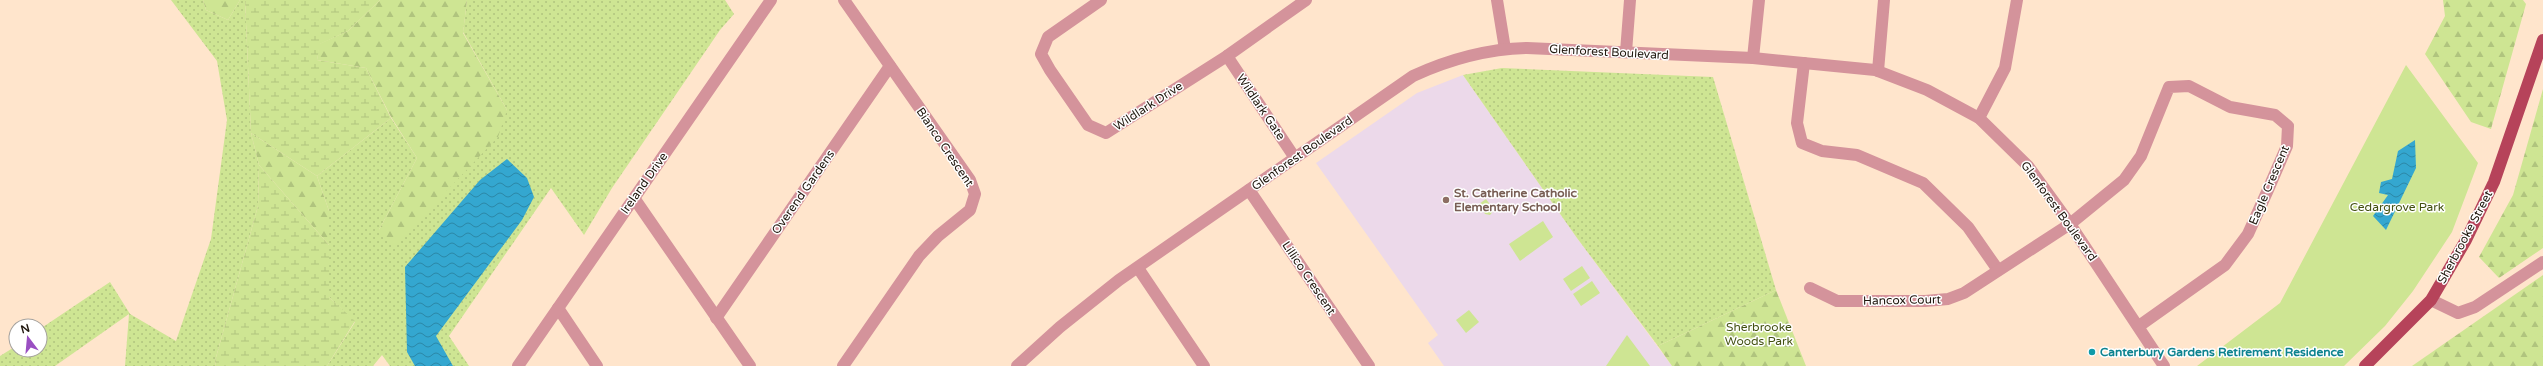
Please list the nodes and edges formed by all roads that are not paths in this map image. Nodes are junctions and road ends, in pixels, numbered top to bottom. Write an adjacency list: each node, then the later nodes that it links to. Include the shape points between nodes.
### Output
1 (771, 0): 21 (street, Ireland Drive)
2 (844, 0): 16 (street, Bianco Crescent)
3 (1101, 0): 13 (street, Wildlark Drive, via 1048,37 1041,54 1088,125 1106,133)
4 (1306, 0): 13 (street, Wildlark Drive)
5 (1497, 0): 11 (street)
6 (1630, 0): 12 (street)
7 (1760, 0): 14 (street)
8 (1884, 0): 17 (street)
9 (2017, 0): 18 (street, via 2005,68)
10 (2543, 40): 27 (main road, Sherbrooke Street, via 2494,182 2466,240)
11 (1505, 49): 12 (street, Glenforest Boulevard); 19 (street, Glenforest Boulevard, via 1458,58 1413,76)
12 (1626, 52): 14 (street, Glenforest Boulevard)
13 (1227, 56): 19 (street, Wildlark Gate)
14 (1753, 58): 15 (street, Glenforest Boulevard)
15 (1804, 63): 17 (street, Glenforest Boulevard); 25 (street, via 1797,123 1802,143 1822,151 1857,155 1923,184 1968,227)
16 (890, 66): 29 (street, Overend Gardens); 34 (street, Bianco Crescent, via 972,183 974,199 966,214 938,236 919,256)
17 (1878, 71): 18 (street, Glenforest Boulevard, via 1927,90)
18 (1979, 118): 22 (street, Glenforest Boulevard, via 2028,166)
19 (1295, 158): 20 (street, Glenforest Boulevard)
20 (1249, 190): 24 (street, Glenforest Boulevard); 37 (street, Lillico Crescent)
21 (634, 198): 28 (street, Ireland Drive); 29 (street)
22 (2070, 224): 25 (street, Hancox Court); 30 (street, Glenforest Boulevard); 30 (street, Eagle Crescent, via 2124,180 2141,156 2169,87 2189,86 2230,107 2275,115 2288,126 2287,146 2248,234 2225,265)
23 (2543, 262): 27 (street, via 2476,307 2458,313)
24 (1138, 268): 35 (street, Glenforest Boulevard, via 1060,327); 36 (street)
25 (1998, 270): 26 (street, Hancox Court, via 1964,293 1948,299 1837,301)
26 (1810, 288)
27 (2431, 300): 39 (main road, Sherbrooke Street)
28 (558, 308): 31 (street, Ireland Drive); 32 (street)
29 (716, 318): 33 (street)
30 (2139, 326): 38 (street, Glenforest Boulevard)
31 (518, 366)
32 (597, 366)
33 (750, 366)
34 (842, 366)
35 (1017, 366)
36 (1204, 366)
37 (1369, 366)
38 (2164, 366)
39 (2365, 366)

